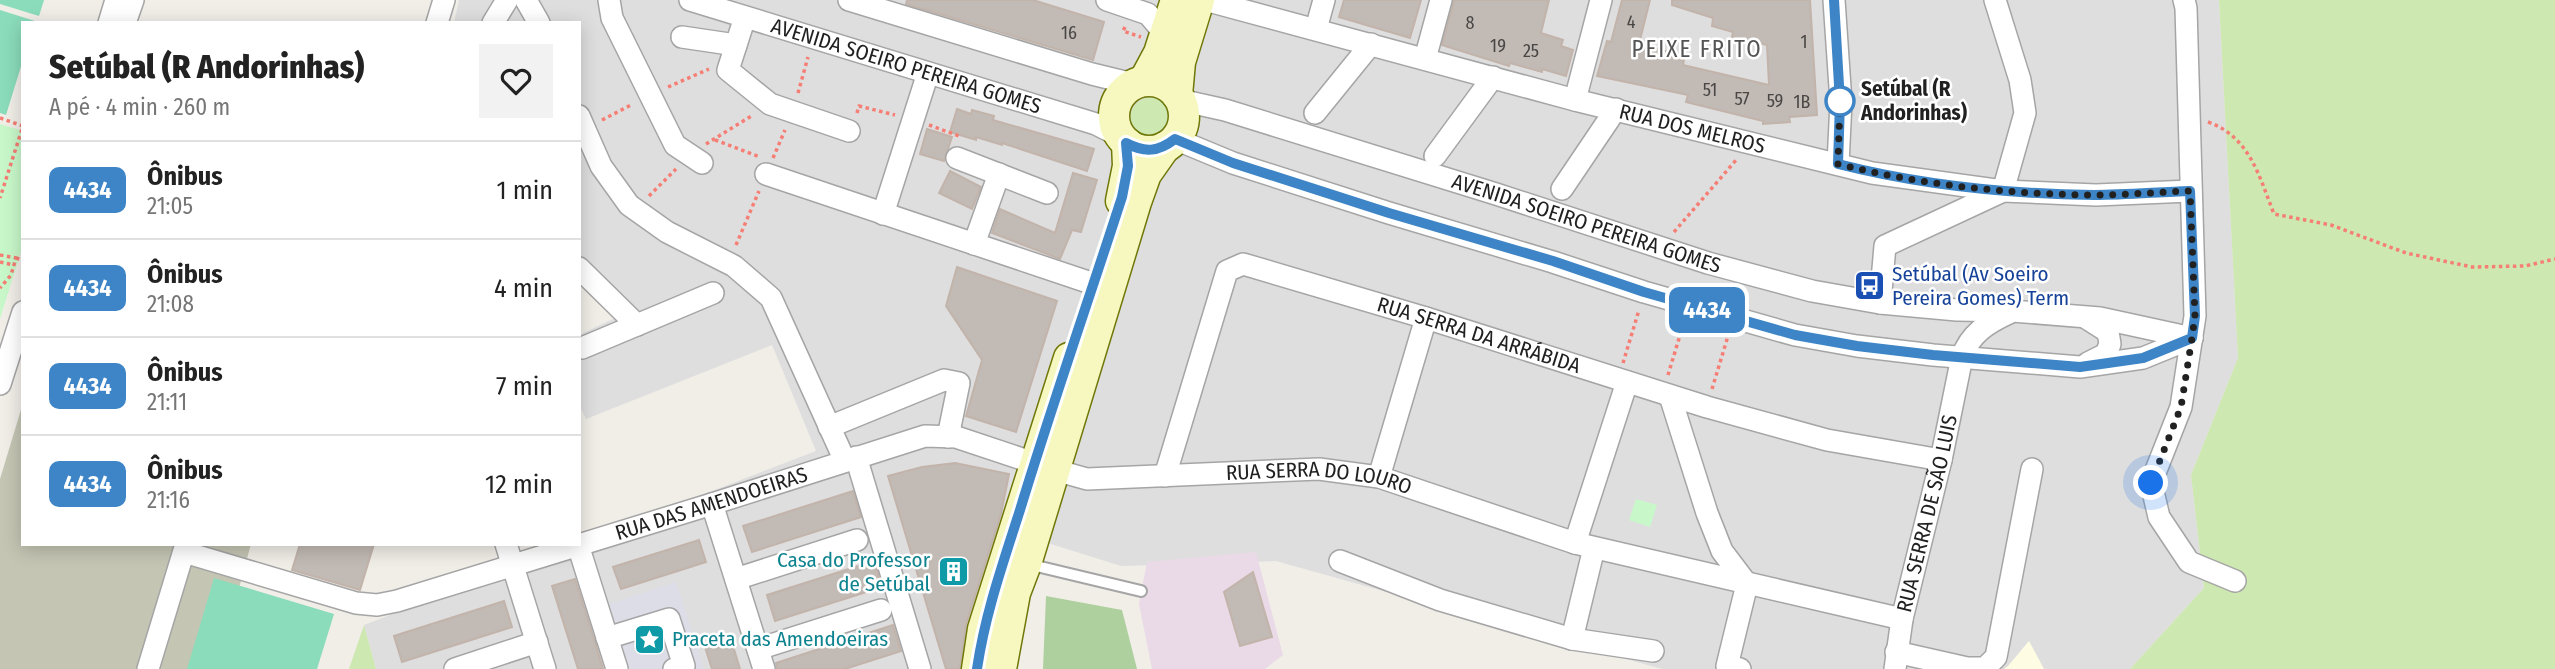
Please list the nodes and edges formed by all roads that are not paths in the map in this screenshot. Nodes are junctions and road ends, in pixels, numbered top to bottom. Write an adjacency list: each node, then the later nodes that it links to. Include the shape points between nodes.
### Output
1 (116, 0): 21 (street)
2 (133, 0): 22 (street)
3 (444, 0): 23 (street)
4 (507, 0): 24 (street)
5 (526, 0): 25 (street)
6 (539, 0): 26 (street)
7 (609, 0): 47 (street, via 612,18 675,145)
8 (690, 0): 20 (street, AVENIDA SOEIRO PEREIRA GOMES)
9 (849, 0): 35 (street, AVENIDA SOEIRO PEREIRA GOMES, via 1101,77)
10 (1107, 0): 28 (street, via 1148,14)
11 (1176, 0): 28 (main road)
12 (1199, 0): 36 (main road, via 1180,62)
13 (1205, 0): 27 (street, RUA DOS MELROS)
14 (1324, 0): 27 (street)
15 (1441, 0): 32 (street)
16 (1601, 0): 37 (street)
17 (1834, 0): 48 (street, via 1840,102)
18 (1995, 0): 52 (street, via 2020,80 2025,113)
19 (2183, 0): 53 (street)
20 (745, 17): 31 (street); 33 (street, AVENIDA SOEIRO PEREIRA GOMES)
21 (109, 21)
22 (126, 21)
23 (439, 21)
24 (494, 21)
25 (538, 21)
26 (539, 21)
27 (1316, 29): 30 (street, RUA DOS MELROS)
28 (1165, 34): 35 (main road, via 1159,53)
29 (682, 37): 31 (street)
30 (1371, 44): 32 (street, RUA DOS MELROS); 39 (street)
31 (736, 46): 41 (street, via 729,70 770,104)
32 (1425, 59): 34 (street, RUA DOS MELROS)
33 (928, 73): 42 (street, AVENIDA SOEIRO PEREIRA GOMES, via 1096,124); 55 (street)
34 (1493, 77): 37 (street, RUA DOS MELROS); 45 (street)
35 (1138, 83): 36 (main road, AVENIDA SOEIRO PEREIRA GOMES, via 1168,86); 42 (main road, via 1117,101 1115,125)
36 (1178, 97): 43 (main road, via 1184,120); 60 (street, AVENIDA SOEIRO PEREIRA GOMES, via 1708,263 1812,291)
37 (1575, 100): 38 (street, RUA DOS MELROS)
38 (1616, 109): 48 (street, RUA DOS MELROS); 51 (street)
39 (1315, 113)
40 (581, 128): 44 (street)
41 (849, 131)
42 (1123, 139): 43 (main road, AVENIDA SOEIRO PEREIRA GOMES, via 1138,149 1152,151); 58 (main road, via 1128,166 1122,197)
43 (1170, 143): 68 (street, AVENIDA SOEIRO PEREIRA GOMES, via 1795,335); 77 (main road, via 1146,174)
44 (584, 145): 73 (street, via 629,205 667,232 729,264 771,298)
45 (1434, 156)
46 (957, 158): 50 (street)
47 (702, 163)
48 (1838, 164): 52 (street, RUA DOS MELROS)
49 (766, 174): 55 (street)
50 (999, 174): 54 (street); 56 (street)
51 (1562, 189)
52 (2003, 191): 53 (street, RUA DOS MELROS, via 2096,195); 60 (street, via 1885,246)
53 (2190, 191): 66 (street)
54 (1047, 193)
55 (883, 214): 56 (street)
56 (974, 244): 58 (street)
57 (581, 270): 65 (street)
58 (1094, 284): 77 (main road)
59 (713, 293): 65 (street)
60 (1881, 303): 61 (street, AVENIDA SOEIRO PEREIRA GOMES)
61 (2012, 311): 62 (street, AVENIDA SOEIRO PEREIRA GOMES); 68 (street, via 1988,322 1967,344)
62 (2085, 317): 66 (street, AVENIDA SOEIRO PEREIRA GOMES); 69 (street, via 2108,332 2110,344 2106,354)
63 (21, 318): 71 (street)
64 (1426, 318): 70 (street, RUA SERRA DA ARRÁBIDA); 79 (street, RUA SERRA DA ARRÁBIDA, via 1243,264 1227,271); 80 (street)
65 (636, 326): 67 (street)
66 (2192, 338): 69 (street, AVENIDA SOEIRO PEREIRA GOMES, via 2143,358); 93 (street, via 2181,407 2151,483 2159,517 2189,562)
67 (582, 348)
68 (1962, 357): 69 (street, AVENIDA SOEIRO PEREIRA GOMES); 76 (street, RUA SERRA DE SÃO LUIS)
69 (2080, 367)
70 (1627, 382): 72 (street, RUA SERRA DA ARRÁBIDA); 84 (street)
71 (0, 384)
72 (1670, 396): 76 (street, RUA SERRA DA ARRÁBIDA, via 1828,440); 94 (street, via 1712,525 1723,551)
73 (830, 427): 74 (street, via 944,380 959,383); 75 (street)
74 (948, 437): 75 (street, RUA DAS AMENDOEIRAS, via 925,436); 77 (street, RUA DAS AMENDOEIRAS)
75 (850, 459): 81 (street, RUA DAS AMENDOEIRAS); 110 (street)
76 (1941, 460): 97 (street, RUA SERRA DE SÃO LUIS)
77 (1045, 466): 79 (street, RUA SERRA DO LOURO, via 1087,479); 90 (main road); 111 (main road, via 983,629)
78 (2032, 469): 103 (street, via 1996,657 1985,668)
79 (1164, 476): 80 (street, RUA SERRA DO LOURO, via 1319,469)
80 (1379, 477): 84 (street, RUA SERRA DO LOURO)
81 (712, 504): 83 (street, RUA DAS AMENDOEIRAS); 92 (street)
82 (858, 540): 92 (street)
83 (581, 544)
84 (1584, 545): 94 (street, RUA SERRA DO LOURO); 99 (street)
85 (507, 546): 91 (street)
86 (575, 546): 91 (street, RUA DAS AMENDOEIRAS)
87 (578, 546): 98 (street)
88 (185, 548): 91 (street, RUA DAS AMENDOEIRAS, via 356,603 377,605); 105 (street)
89 (1340, 561): 99 (street, via 1440,600)
90 (1026, 564): 95 (lane); 112 (main road, via 1015,593)
91 (513, 566): 100 (street)
92 (736, 579): 102 (street)
93 (2235, 581)
94 (1747, 584): 97 (street, RUA SERRA DO LOURO); 104 (street)
95 (1141, 591)
96 (881, 610): 102 (street)
97 (1902, 619): 103 (street, RUA SERRA DE SÃO LUIS)
98 (607, 638): 108 (street); 109 (street, via 669,619 684,666)
99 (1572, 639): 101 (street)
100 (537, 642): 106 (street); 107 (street)
101 (1653, 651)
102 (761, 659)
103 (1896, 660)
104 (1731, 668)
105 (148, 669)
106 (455, 669)
107 (545, 669)
108 (617, 669)
109 (674, 669)
110 (920, 669)
111 (977, 669)
112 (1001, 669)

